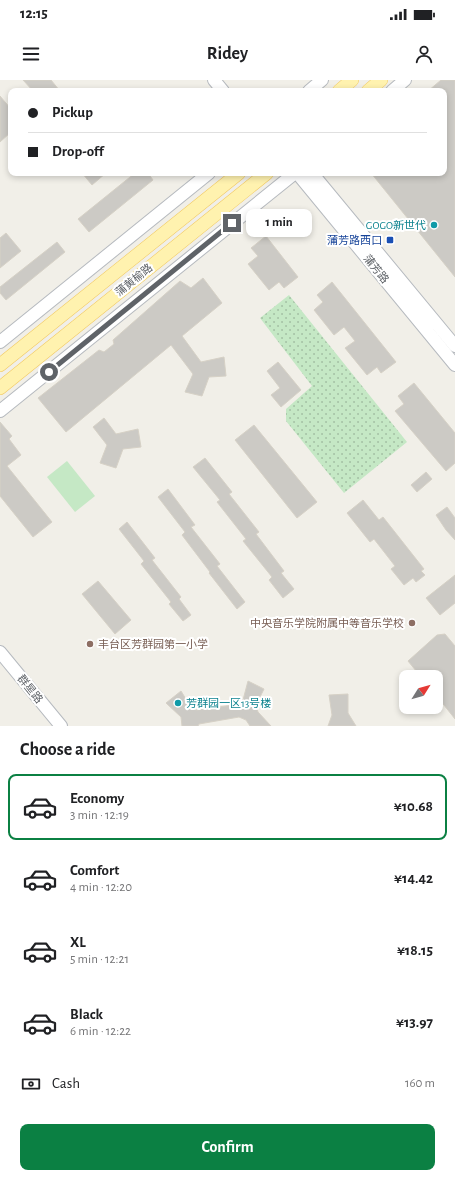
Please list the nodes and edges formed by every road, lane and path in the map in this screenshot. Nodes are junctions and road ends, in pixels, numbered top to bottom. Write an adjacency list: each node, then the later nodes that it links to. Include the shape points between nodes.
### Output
1 (214, 80): 6 (street)
2 (322, 80): 7 (street)
3 (352, 80): 8 (main road)
4 (381, 80): 9 (main road)
5 (405, 80): 10 (street)
6 (221, 88)
7 (313, 88)
8 (343, 88)
9 (372, 88)
10 (396, 88)
11 (205, 176): 17 (street)
12 (235, 176): 19 (main road, 蒲黄榆路)
13 (263, 176): 21 (main road, 蒲黄榆路)
14 (292, 176): 22 (street)
15 (298, 176): 20 (street, 蒲芳路)
16 (314, 176): 18 (street, 蒲芳路)
17 (0, 342)
18 (455, 346)
19 (0, 365)
20 (455, 365)
21 (0, 388)
22 (0, 411)
23 (0, 652): 24 (street, 群星路)
24 (61, 726)

